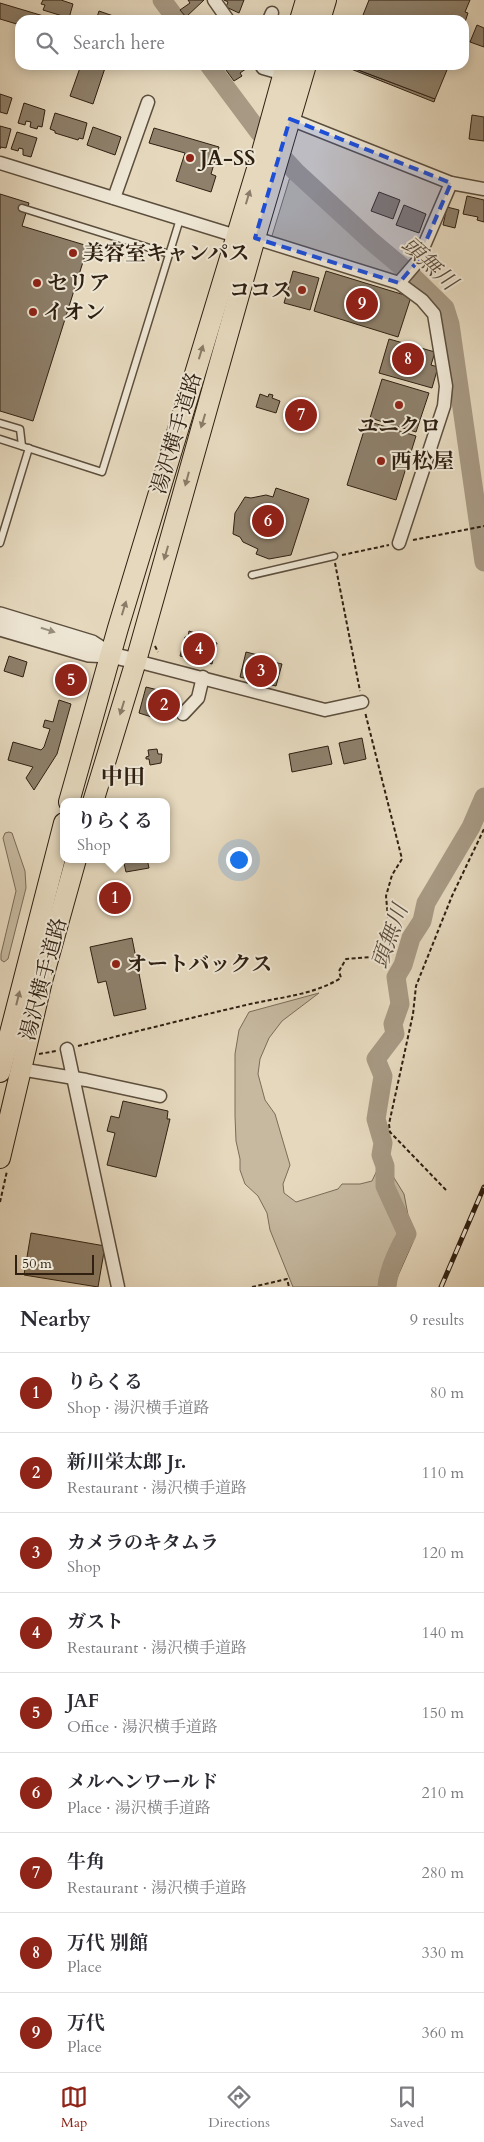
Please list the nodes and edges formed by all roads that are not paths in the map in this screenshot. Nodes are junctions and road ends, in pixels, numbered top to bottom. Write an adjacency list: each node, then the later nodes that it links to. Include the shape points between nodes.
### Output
1 (214, 0): 4 (street)
2 (306, 0): 5 (highway)
3 (326, 0): 6 (highway)
4 (224, 15)
5 (302, 15)
6 (322, 15)
7 (285, 70): 10 (highway, 湯沢横手道路)
8 (304, 70): 10 (highway, 湯沢横手道路)
9 (148, 102): 14 (street)
10 (282, 124): 12 (street); 17 (highway, 湯沢横手道路)
11 (0, 163): 14 (street)
12 (451, 183): 13 (street); 19 (street, via 417,262)
13 (484, 189)
14 (114, 198): 16 (street)
15 (22, 208): 18 (lane)
16 (180, 219): 17 (street); 18 (lane)
17 (246, 237): 19 (street); 30 (highway, 湯沢横手道路, one-way to 17, via 156,500); 31 (highway, 湯沢横手道路, one-way to 31)
18 (169, 254): 23 (lane, via 102,472)
19 (401, 280): 25 (street, via 434,314 446,386 444,406)
20 (0, 423): 22 (lane, via 20,429)
21 (0, 439): 22 (lane)
22 (22, 446): 23 (lane)
23 (30, 448): 24 (lane)
24 (0, 543)
25 (399, 543)
26 (334, 556): 27 (lane)
27 (252, 574)
28 (0, 616): 30 (street, one-way to 30, via 92,643)
29 (0, 628): 30 (street, via 89,654)
30 (111, 655): 31 (street); 35 (highway, 湯沢横手道路)
31 (136, 661): 32 (street); 36 (highway, 湯沢横手道路, one-way to 36)
32 (203, 677): 33 (street, via 325,710); 34 (street, via 198,698)
33 (362, 702)
34 (183, 714)
35 (70, 798)
36 (94, 798)
37 (60, 839): 41 (highway, 湯沢横手道路, one-way to 37)
38 (75, 863): 40 (highway, 湯沢横手道路)
39 (66, 1049): 42 (street)
40 (22, 1063): 42 (street); 44 (highway, 湯沢横手道路)
41 (0, 1072)
42 (73, 1078): 43 (street); 45 (street)
43 (160, 1096)
44 (0, 1158)
45 (118, 1287)

